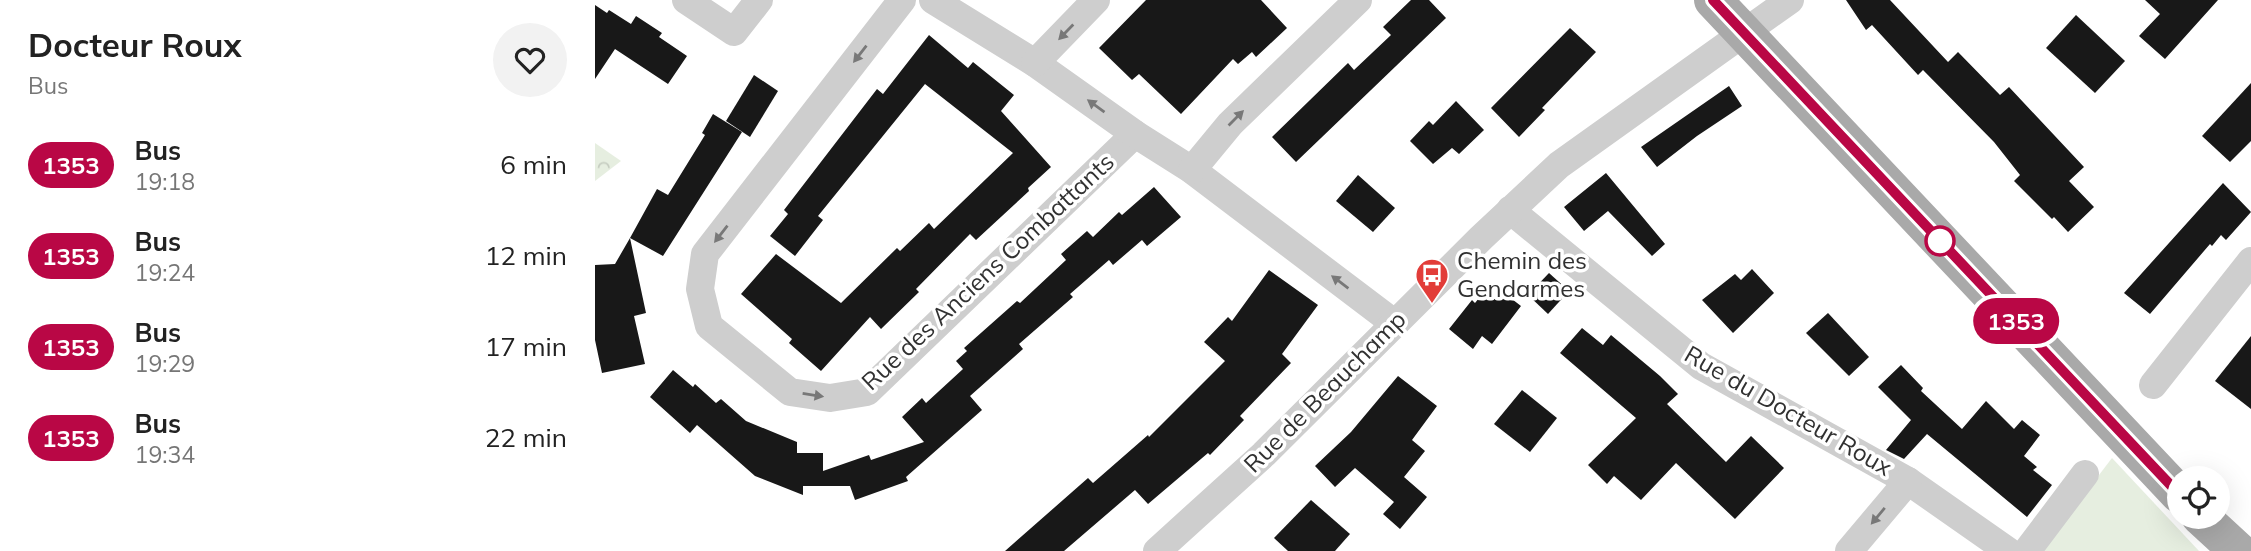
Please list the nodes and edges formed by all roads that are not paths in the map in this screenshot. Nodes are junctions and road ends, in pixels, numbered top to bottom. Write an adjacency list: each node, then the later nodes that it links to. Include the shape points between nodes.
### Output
1 (686, 0): 2 (street, via 734,32)
2 (759, 0)
3 (902, 0): 11 (street, Rue des Anciens Combattants, one-way to 11, via 705,254 700,289 709,326 790,392 830,398 867,392)
4 (933, 0): 10 (street)
5 (1096, 0): 10 (street, one-way to 10)
6 (1358, 0): 12 (street, one-way to 6, via 1230,124)
7 (1713, 0): 9 (main road)
8 (1788, 2): 9 (street, Rue de Beauchamp)
9 (1745, 33): 13 (street, Rue de Beauchamp, via 1559,165); 19 (main road)
10 (1035, 63): 11 (street, one-way to 10)
11 (1135, 134): 12 (street)
12 (1192, 170): 15 (street, one-way to 12)
13 (1510, 210): 15 (street, Rue de Beauchamp); 18 (street, Rue du Docteur Roux, via 1701,366)
14 (2251, 261): 16 (street)
15 (1394, 323): 22 (street, Rue de Beauchamp, via 1263,454)
16 (2153, 386)
17 (2085, 474): 25 (street)
18 (1908, 481): 23 (street, one-way to 23); 24 (street, Rue du Docteur Roux)
19 (2167, 481)
20 (2209, 529): 26 (main road)
21 (2214, 529): 27 (main road)
22 (1157, 551)
23 (1849, 551)
24 (2007, 551)
25 (2027, 551)
26 (2226, 551)
27 (2238, 551)

